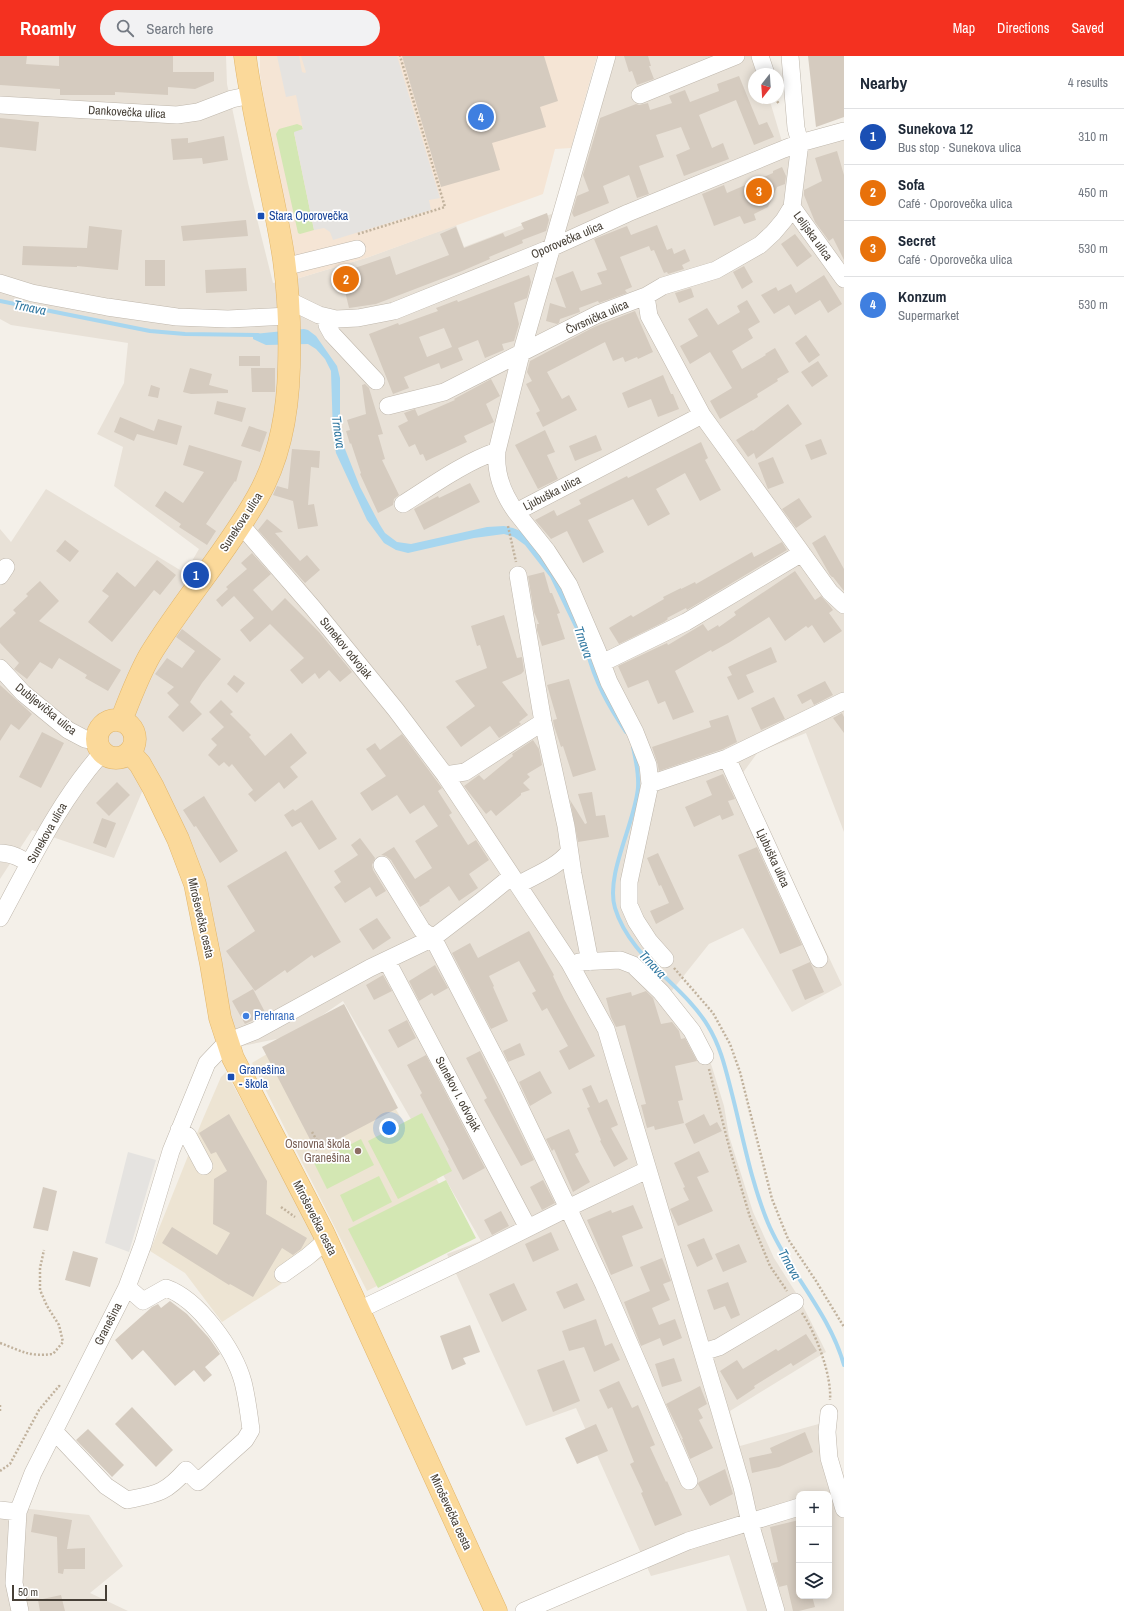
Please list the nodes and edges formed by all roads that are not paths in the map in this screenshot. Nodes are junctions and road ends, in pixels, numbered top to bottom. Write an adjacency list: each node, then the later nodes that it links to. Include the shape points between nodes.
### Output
1 (245, 56): 7 (main road)
2 (607, 56): 14 (street)
3 (736, 56): 8 (street)
4 (760, 56): 6 (street)
5 (790, 56): 11 (street, Lelijska ulica, via 796,128)
6 (764, 68)
7 (251, 95): 9 (street, Dankovečka ulica, via 198,112 177,115); 15 (main road)
8 (640, 95)
9 (0, 105)
10 (844, 131): 11 (street, Oporovečka ulica)
11 (800, 143): 12 (street, Lelijska ulica); 14 (street, Oporovečka ulica, via 628,213)
12 (792, 207): 16 (street, Lelijska ulica); 18 (street, Čvrsnička ulica, via 784,220 760,245 716,270 663,286)
13 (357, 242): 15 (street)
14 (553, 247): 19 (street, Oporovečka ulica, via 394,311 346,320); 21 (street)
15 (284, 267): 20 (main road)
16 (844, 279)
17 (0, 283): 20 (street, via 32,294 107,307 202,319)
18 (646, 296): 21 (street, Čvrsnička ulica, via 598,314); 24 (street, via 649,316)
19 (327, 318): 20 (street, Oporovečka ulica, via 310,312); 22 (street, via 327,325 332,334)
20 (289, 323): 28 (main road, Sunekova ulica, via 287,405 281,437 268,478)
21 (522, 354): 23 (street, Čvrsnička ulica, via 444,392); 25 (street)
22 (376, 381)
23 (388, 406)
24 (702, 415): 27 (street, Ljubuška ulica); 29 (street)
25 (497, 451): 26 (street, via 464,465); 27 (street, via 503,491)
26 (403, 504)
27 (512, 518): 32 (street, Ljubuška ulica, via 547,551 569,585)
28 (241, 525): 35 (main road, Sunekova ulica, via 150,656 133,689); 40 (street, Sunekov odvojak, via 313,608)
29 (802, 553): 31 (street, via 830,592); 32 (street, via 686,622)
30 (518, 575): 36 (street)
31 (844, 605)
32 (602, 663): 41 (street, Ljubuška ulica, via 609,682 636,732 648,765)
33 (0, 668): 37 (street, Dubljevička ulica, via 23,693 68,730)
34 (844, 701): 39 (street)
35 (122, 721): 37 (main road, via 109,721 104,724 100,729); 38 (main road, via 128,724 135,734 136,741)
36 (543, 722): 40 (street, via 465,772); 42 (street, via 566,826)
37 (99, 747): 38 (main road, via 113,759 125,757); 44 (street, Sunekova ulica)
38 (130, 753): 54 (main road, Miroševečka cesta, via 140,764 153,787 178,839 194,884)
39 (727, 758): 41 (street); 50 (street, Ljubuška ulica)
40 (445, 775): 46 (street, Sunekov odvojak)
41 (650, 784): 49 (street, Ljubuška ulica, via 630,882 629,905 639,926)
42 (569, 852): 46 (street, via 563,860 553,866); 53 (street)
43 (0, 853): 44 (street, via 17,856)
44 (30, 864): 47 (street, Sunekova ulica)
45 (382, 865): 48 (street, via 422,930)
46 (515, 880): 48 (street, via 480,902); 52 (street)
47 (0, 918)
48 (433, 938): 51 (street); 59 (street, via 508,1083)
49 (665, 959)
50 (819, 959)
51 (387, 961): 54 (street, via 255,1031); 60 (street, Sunekov I. odvojak)
52 (570, 962): 53 (street); 58 (street, via 606,1029)
53 (590, 962): 55 (street, via 620,960 633,965 661,992 692,1031)
54 (227, 1042): 56 (street, Granešina, via 207,1063); 61 (main road, Miroševečka cesta)
55 (705, 1056)
56 (179, 1130): 57 (street, via 188,1136); 63 (street, Granešina)
57 (204, 1166)
58 (647, 1170): 59 (street); 66 (street)
59 (568, 1208): 60 (street); 69 (street)
60 (528, 1228): 65 (street)
61 (327, 1240): 62 (street); 65 (main road, Miroševečka cesta)
62 (283, 1274)
63 (127, 1287): 68 (street, Granešina); 68 (street, via 143,1301 166,1288 174,1291 209,1321 234,1358 243,1382 251,1430 245,1440 198,1482 186,1470 175,1482 157,1494 127,1500 106,1486)
64 (795, 1302): 66 (street, via 719,1347)
65 (359, 1310): 75 (main road, Miroševečka cesta)
66 (702, 1352): 73 (street, via 742,1487)
67 (829, 1413): 70 (street, via 829,1458)
68 (54, 1432): 71 (street, Granešina, via 33,1473)
69 (688, 1481)
70 (838, 1501)
71 (5, 1509): 74 (street, Granešina)
72 (796, 1509): 73 (street)
73 (750, 1523): 76 (street, via 688,1541); 77 (street)
74 (20, 1611)
75 (496, 1611)
76 (524, 1611)
77 (776, 1611)

